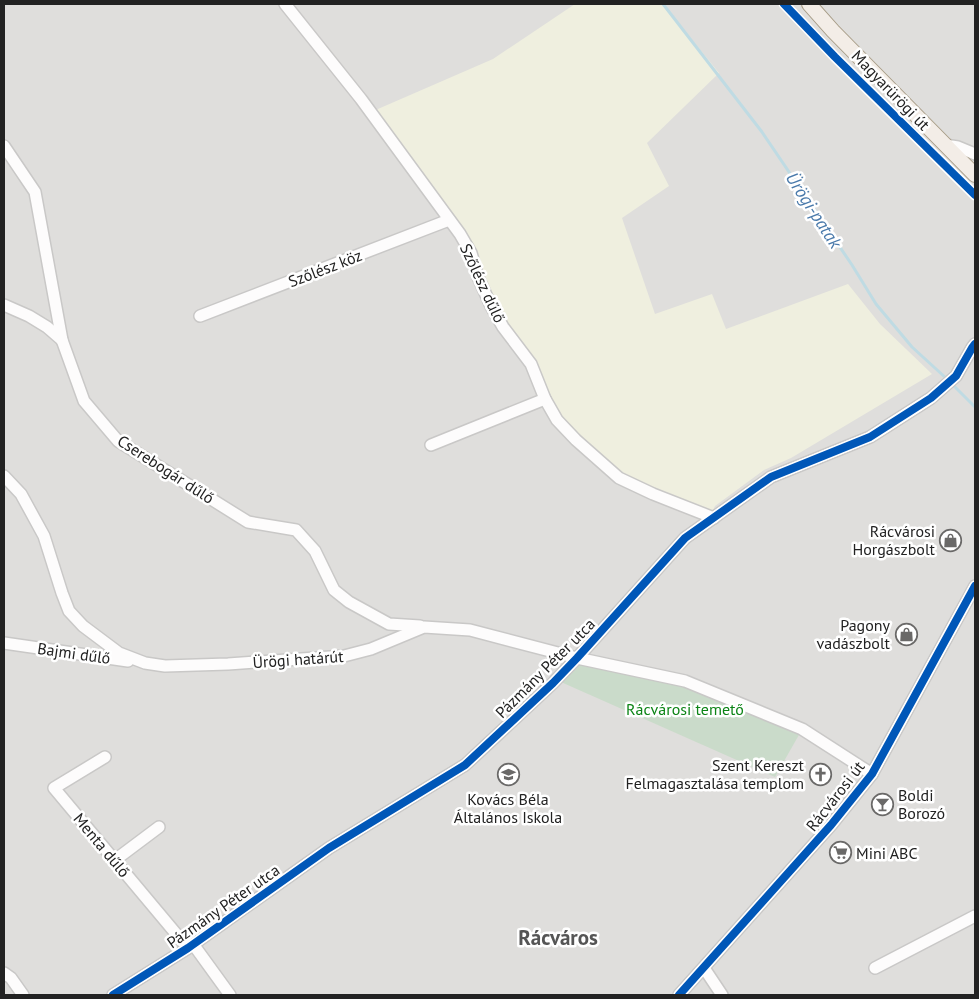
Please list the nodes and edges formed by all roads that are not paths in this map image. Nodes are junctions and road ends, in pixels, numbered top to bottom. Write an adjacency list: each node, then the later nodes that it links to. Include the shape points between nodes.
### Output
1 (284, 4): 7 (street, Szőlész dűlő, via 361,99)
2 (809, 4): 3 (main road, Magyarürögi út)
3 (945, 145): 5 (street); 6 (main road, Magyarürögi út)
4 (4, 146): 10 (street, Cserebogár dűlő, via 35,192)
5 (975, 154)
6 (975, 175)
7 (449, 220): 9 (street, Szőlész köz); 12 (street, Szőlész dűlő, via 471,253 491,306 531,364)
8 (4, 304): 10 (street, via 47,327)
9 (200, 316)
10 (62, 340): 17 (street, Cserebogár dűlő, via 84,401 118,441 248,522 296,530 315,551 334,590 349,602 389,624)
11 (975, 344): 15 (street, Pázmány Péter utca, via 956,376 931,398 870,437 771,477)
12 (545, 399): 13 (street); 15 (street, Szőlész dűlő, via 557,420 619,478)
13 (431, 445)
14 (4, 476): 20 (street, Ürögi határút, via 22,494 40,530 69,611 119,653)
15 (714, 518): 19 (street, Pázmány Péter utca, via 685,538)
16 (975, 586): 22 (street, Rácvárosi út)
17 (424, 626): 19 (street, Ürögi határút, via 470,630); 20 (street, Ürögi határút, via 371,649 344,656 228,664 165,666)
18 (4, 643): 20 (street, Bajmi dűlő)
19 (577, 658): 22 (street, Ürögi határút, via 685,681 802,729); 26 (street, Pázmány Péter utca, via 465,765 329,848)
20 (145, 663)
21 (105, 757): 24 (street, Menta dűlő, via 54,788)
22 (872, 774): 27 (street, Rácvárosi út)
23 (158, 828): 24 (street)
24 (116, 860): 26 (street, Menta dűlő)
25 (975, 916): 28 (street)
26 (191, 946): 31 (street, Pázmány Péter utca); 32 (street, Menta dűlő)
27 (704, 968): 33 (street, Rácvárosi út); 34 (street)
28 (875, 968)
29 (4, 973): 30 (street)
30 (23, 995)
31 (113, 995)
32 (230, 995)
33 (679, 995)
34 (722, 995)

